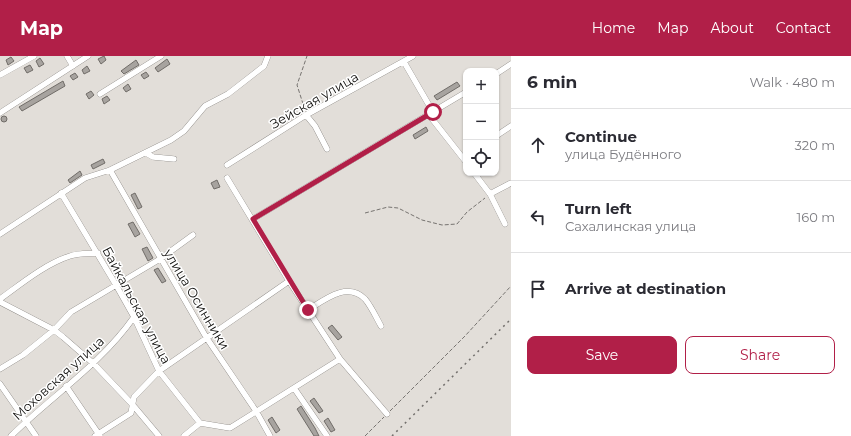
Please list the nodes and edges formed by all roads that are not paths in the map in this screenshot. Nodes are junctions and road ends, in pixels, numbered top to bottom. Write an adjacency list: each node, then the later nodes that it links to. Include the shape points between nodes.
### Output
1 (34, 56): 11 (street)
2 (67, 56): 9 (street)
3 (88, 56): 9 (street)
4 (161, 56): 12 (street)
5 (268, 56): 20 (street, via 264,66 228,94 205,106 182,132)
6 (414, 56): 7 (street, Зейская улица)
7 (404, 62): 15 (street); 16 (street, Зейская улица)
8 (511, 64): 10 (street)
9 (73, 66): 14 (street)
10 (499, 72)
11 (0, 75)
12 (100, 94)
13 (463, 94): 15 (street)
14 (0, 113)
15 (431, 114): 21 (street); 30 (street)
16 (306, 115): 19 (street, via 315,126); 23 (street, Зейская улица)
17 (511, 126): 18 (street)
18 (499, 134)
19 (327, 150)
20 (146, 153): 22 (street, via 153,157); 24 (street)
21 (463, 156)
22 (174, 159)
23 (227, 165)
24 (110, 170): 28 (street, via 85,178); 35 (street, улица Осинники)
25 (476, 176): 29 (street)
26 (227, 178): 30 (street)
27 (511, 183): 29 (street)
28 (61, 193): 32 (street); 34 (street, Байкальская улица)
29 (490, 194): 31 (street)
30 (253, 219): 36 (street)
31 (505, 224)
32 (0, 234)
33 (193, 235): 35 (street)
34 (98, 253): 37 (street, Байкальская улица); 38 (street, via 65,258 39,272)
35 (160, 259): 37 (street); 43 (street, улица Осинники)
36 (289, 281): 39 (street); 43 (street)
37 (116, 284): 40 (street, Байкальская улица); 42 (street, via 71,312)
38 (0, 301): 42 (street)
39 (308, 310): 41 (street, via 340,292 358,294 365,299); 44 (street)
40 (134, 317): 45 (street, Моховская улица, via 118,339); 47 (street, Байкальская улица)
41 (381, 326)
42 (54, 330): 45 (street); 46 (street, via 23,355)
43 (206, 337): 47 (street); 52 (street, улица Осинники)
44 (340, 359): 50 (street); 53 (street)
45 (94, 364): 49 (street, Моховская улица); 51 (street)
46 (0, 369)
47 (159, 371): 51 (street, via 134,397); 55 (street, Байкальская улица)
48 (0, 384): 54 (street)
49 (66, 386): 54 (street, Моховская улица); 58 (street)
50 (294, 388): 52 (street); 62 (street)
51 (132, 404): 58 (street, via 131,413); 59 (street)
52 (256, 410): 55 (street, via 230,428); 61 (street, улица Осинники)
53 (387, 414)
54 (25, 422): 56 (street, Моховская улица); 57 (street)
55 (200, 423): 60 (street)
56 (11, 436)
57 (36, 436)
58 (98, 436)
59 (159, 436)
60 (184, 436)
61 (270, 436)
62 (327, 436)

